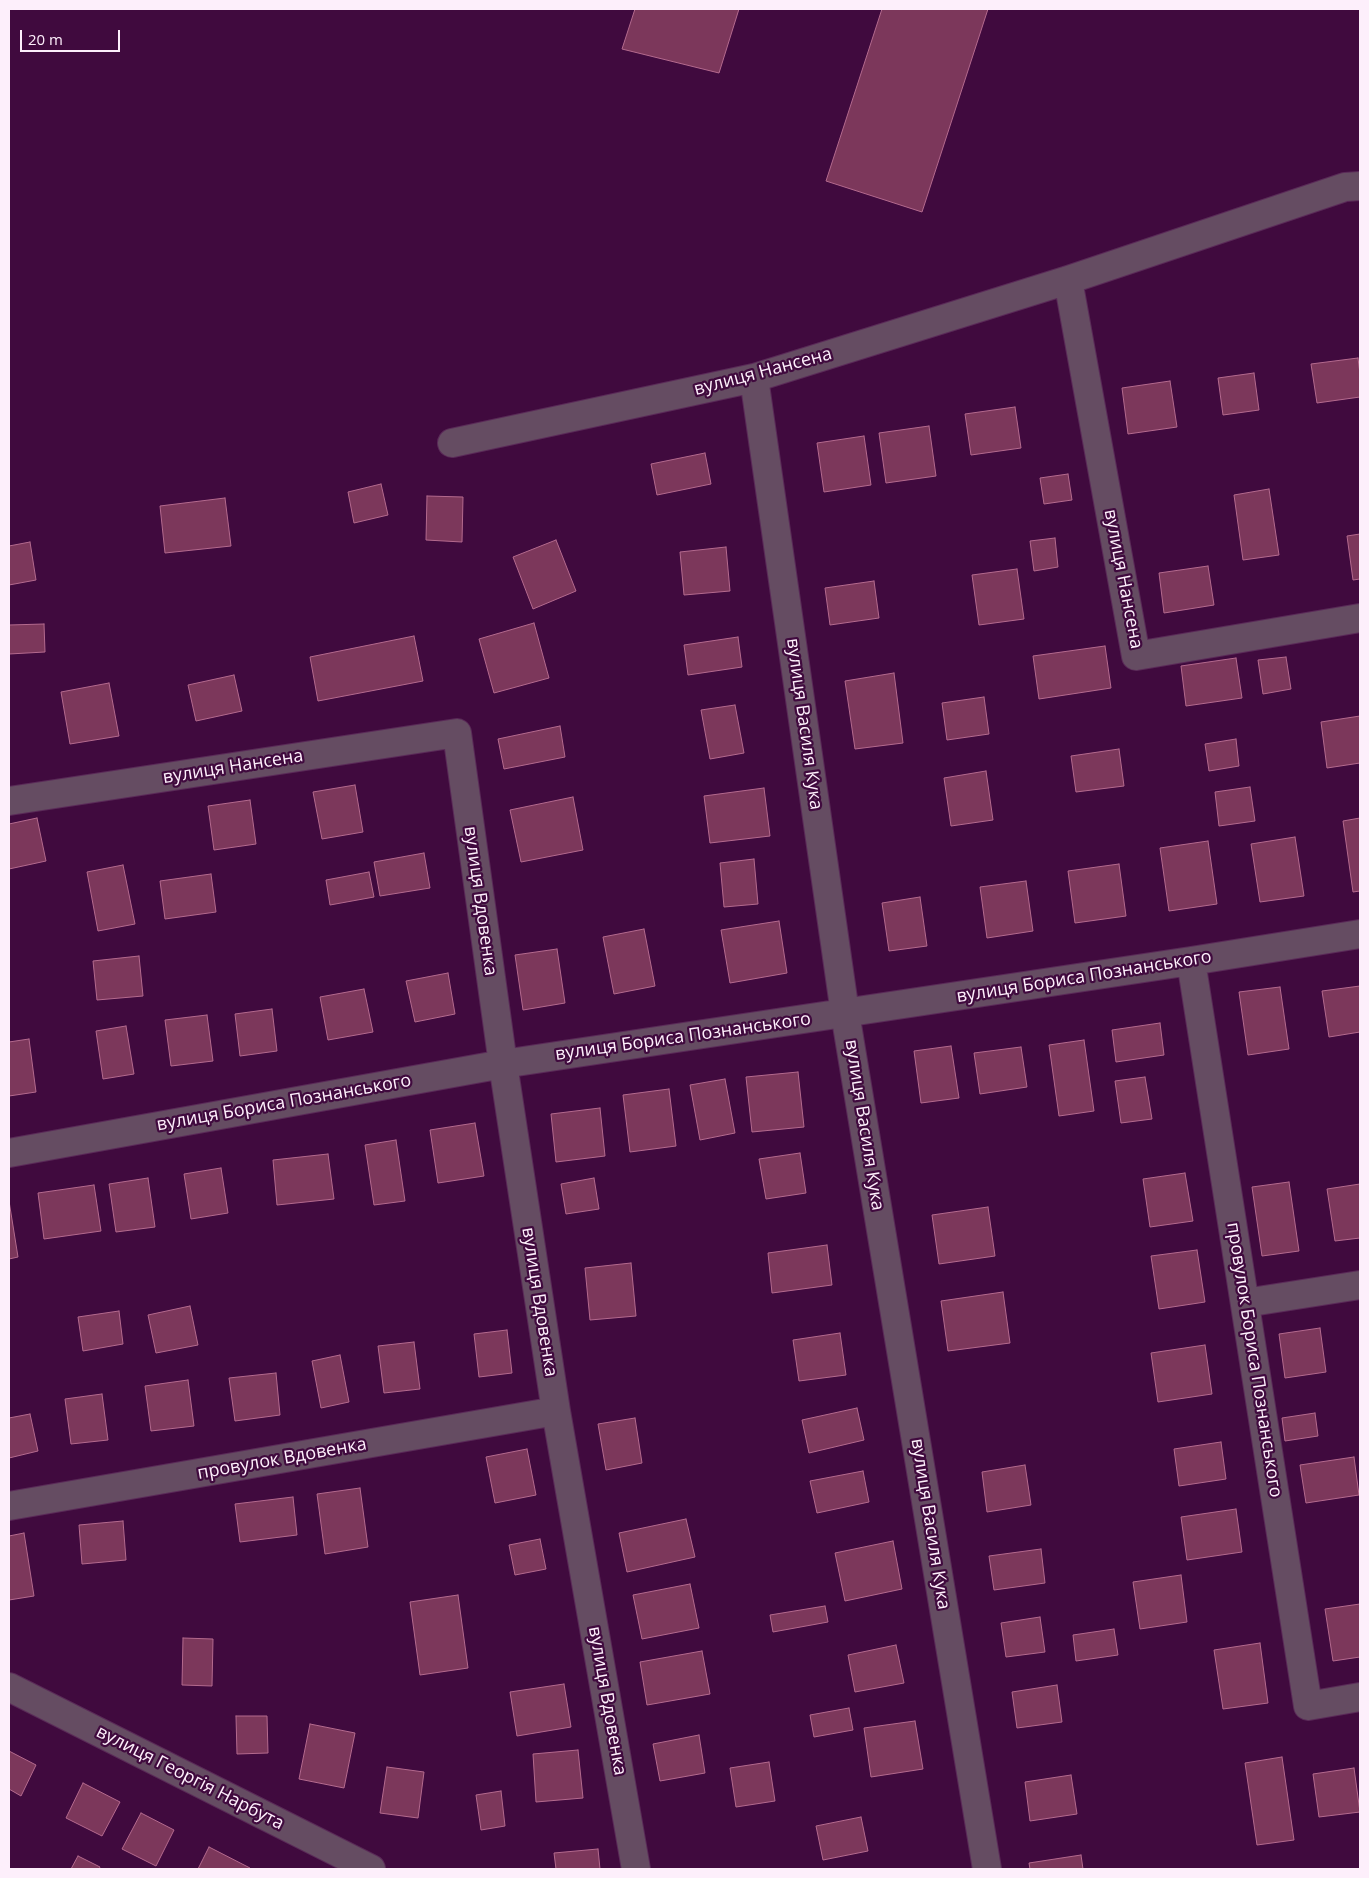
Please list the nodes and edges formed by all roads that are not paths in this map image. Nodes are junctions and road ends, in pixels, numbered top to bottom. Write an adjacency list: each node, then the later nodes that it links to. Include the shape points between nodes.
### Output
1 (1360, 186): 2 (street, вулиця Нансена, via 1346,187)
2 (1068, 280): 3 (street, вулиця Нансена); 5 (street, вулиця Нансена, via 1136,656)
3 (754, 378): 4 (street, вулиця Нансена); 10 (street, вулиця Василя Кука)
4 (452, 443)
5 (1360, 618)
6 (457, 733): 7 (street, вулиця Нансена); 11 (street, вулиця Вдовенка)
7 (9, 801)
8 (1360, 934): 9 (street, вулиця Бориса Познанського)
9 (1191, 961): 10 (street, вулиця Бориса Познанського); 14 (street, провулок Бориса Познанського)
10 (845, 1013): 11 (street, вулиця Бориса Познанського); 21 (street, вулиця Василя Кука)
11 (503, 1064): 12 (street, вулиця Бориса Познанського); 15 (street, вулиця Вдовенка)
12 (9, 1153)
13 (1360, 1285): 14 (street)
14 (1245, 1303): 18 (street, провулок Бориса Познанського, via 1308,1706)
15 (556, 1411): 16 (street, провулок Вдовенка); 20 (street, вулиця Вдовенка)
16 (9, 1506)
17 (9, 1687): 19 (street, вулиця Георгія Нарбута)
18 (1360, 1697)
19 (371, 1869)
20 (636, 1869)
21 (988, 1869)

